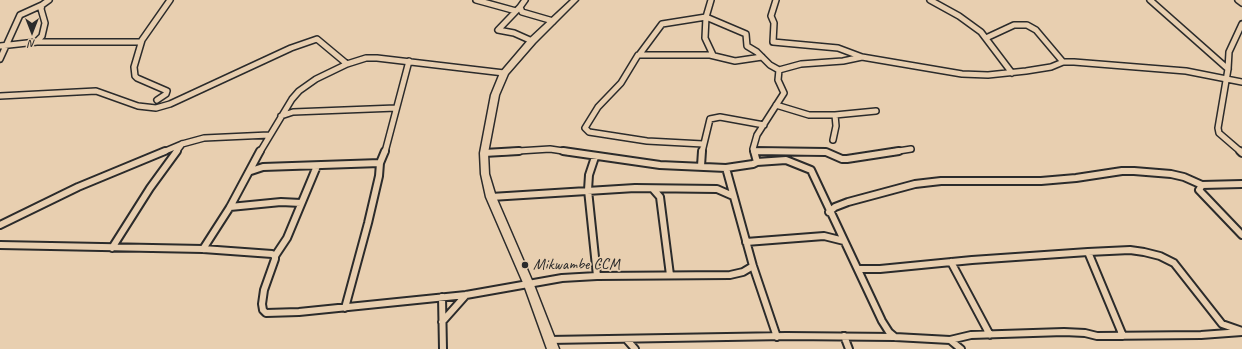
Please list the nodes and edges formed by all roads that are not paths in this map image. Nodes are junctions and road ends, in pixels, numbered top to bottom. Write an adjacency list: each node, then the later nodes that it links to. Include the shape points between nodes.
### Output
1 (49, 0): 12 (street)
2 (170, 0): 22 (street)
3 (476, 0): 14 (street)
4 (525, 0): 13 (street)
5 (575, 0): 16 (main road)
6 (711, 0): 15 (street)
7 (776, 0): 28 (street, via 771,16 774,23 773,42 838,48)
8 (930, 0): 19 (street, via 959,16)
9 (1150, 0): 34 (street)
10 (1238, 0): 11 (street)
11 (1242, 3)
12 (42, 5): 21 (street, via 45,23 42,36); 23 (street, via 20,15)
13 (520, 7): 14 (street); 16 (street, via 521,11 528,14)
14 (516, 11): 20 (street, via 498,30 514,33)
15 (706, 17): 25 (street, via 663,24); 26 (street, via 705,40); 27 (street, via 746,34 747,46)
16 (553, 21): 20 (main road)
17 (1242, 24): 18 (street)
18 (1240, 31): 34 (street, via 1229,52)
19 (986, 38): 31 (street, via 1014,25 1028,25 1034,28); 36 (street)
20 (532, 41): 35 (main road)
21 (36, 42): 22 (street); 23 (street)
22 (141, 42): 40 (street, via 134,67 135,76 167,91)
23 (8, 44): 24 (street); 29 (street)
24 (0, 46)
25 (639, 55): 26 (street); 50 (street, via 621,83 598,107 585,129 647,142)
26 (713, 55): 27 (street, via 735,61)
27 (762, 57): 33 (street)
28 (862, 57): 33 (street, via 838,62 801,64); 36 (street, via 962,74)
29 (0, 59)
30 (408, 62): 32 (street, via 366,58); 35 (street); 42 (street)
31 (1063, 62): 36 (street, via 1051,67); 37 (street, via 1186,71)
32 (347, 64): 39 (street, via 317,39 156,108 138,106 92,91); 45 (street, via 316,79 299,91)
33 (779, 70): 41 (street, via 778,80 784,93)
34 (1228, 70): 37 (street)
35 (504, 73): 53 (main road, via 495,95)
36 (1012, 73)
37 (1226, 78): 38 (street); 54 (street, via 1218,131)
38 (1242, 82)
39 (0, 96)
40 (157, 100)
41 (776, 105): 44 (street, via 809,115); 46 (street)
42 (396, 108): 45 (street, via 308,111); 58 (street)
43 (876, 111): 44 (street)
44 (835, 115): 48 (street)
45 (281, 116): 47 (street)
46 (764, 125): 50 (street, via 713,118 710,119); 52 (street, via 757,136)
47 (269, 136): 49 (street, via 204,138); 56 (street)
48 (833, 140)
49 (182, 144): 75 (street, via 78,187); 82 (street)
50 (704, 144): 60 (street)
51 (911, 149): 52 (street, via 847,160 826,152)
52 (754, 151): 57 (street)
53 (484, 153): 55 (street, via 550,149); 71 (main road, via 485,174)
54 (1242, 153)
55 (595, 157): 60 (street, via 660,166); 69 (street, via 589,175)
56 (256, 162): 61 (street); 63 (street)
57 (757, 162): 62 (street, via 747,166); 74 (street, via 786,160 811,170)
58 (380, 163): 59 (street); 94 (street, via 368,223)
59 (317, 166): 61 (street); 72 (street)
60 (701, 166): 62 (street)
61 (263, 167): 63 (street)
62 (726, 168): 64 (street)
63 (251, 171): 73 (street)
64 (730, 184): 68 (street); 70 (street)
65 (1242, 184): 66 (street)
66 (1202, 185): 74 (street, via 1170,174 1134,171 1041,181 941,181 915,184 848,202); 77 (street, via 1199,188 1200,192)
67 (653, 189): 68 (street); 69 (street); 89 (street, via 660,197)
68 (717, 189): 70 (street)
69 (588, 190): 71 (street); 90 (street)
70 (733, 196): 80 (street)
71 (491, 197): 91 (main road)
72 (301, 203): 73 (street, via 281,202); 85 (street, via 287,238)
73 (230, 207): 83 (street)
74 (829, 212): 76 (street)
75 (0, 225)
76 (837, 227): 78 (street); 79 (street)
77 (1242, 235)
78 (829, 236): 79 (street); 80 (street)
79 (844, 241): 88 (street)
80 (746, 242): 87 (street)
81 (0, 245): 82 (street)
82 (112, 248): 83 (street)
83 (203, 249): 85 (street, via 260,252)
84 (1088, 252): 86 (street); 96 (street, via 1130,250 1168,259 1179,268 1222,324); 99 (street)
85 (275, 256): 94 (street, via 264,290 262,304 266,313)
86 (951, 262): 88 (street); 97 (street)
87 (753, 266): 89 (street, via 730,275); 100 (street)
88 (858, 269): 101 (street, via 882,321)
89 (670, 275): 90 (street)
90 (597, 276): 91 (street, via 562,278)
91 (529, 285): 92 (street); 102 (main road)
92 (466, 295): 93 (street); 95 (street)
93 (442, 297): 94 (street); 95 (street)
94 (345, 308)
95 (442, 322): 105 (street)
96 (1242, 332): 99 (street)
97 (990, 334): 99 (street, via 1064,332); 104 (street)
98 (844, 336): 100 (street); 101 (street); 108 (street)
99 (1123, 336)
100 (777, 337): 103 (street)
101 (895, 337): 104 (street)
102 (549, 340): 103 (street); 106 (main road)
103 (627, 340): 107 (street)
104 (950, 340): 109 (street)
105 (443, 349)
106 (552, 349)
107 (635, 349)
108 (849, 349)
109 (961, 349)

